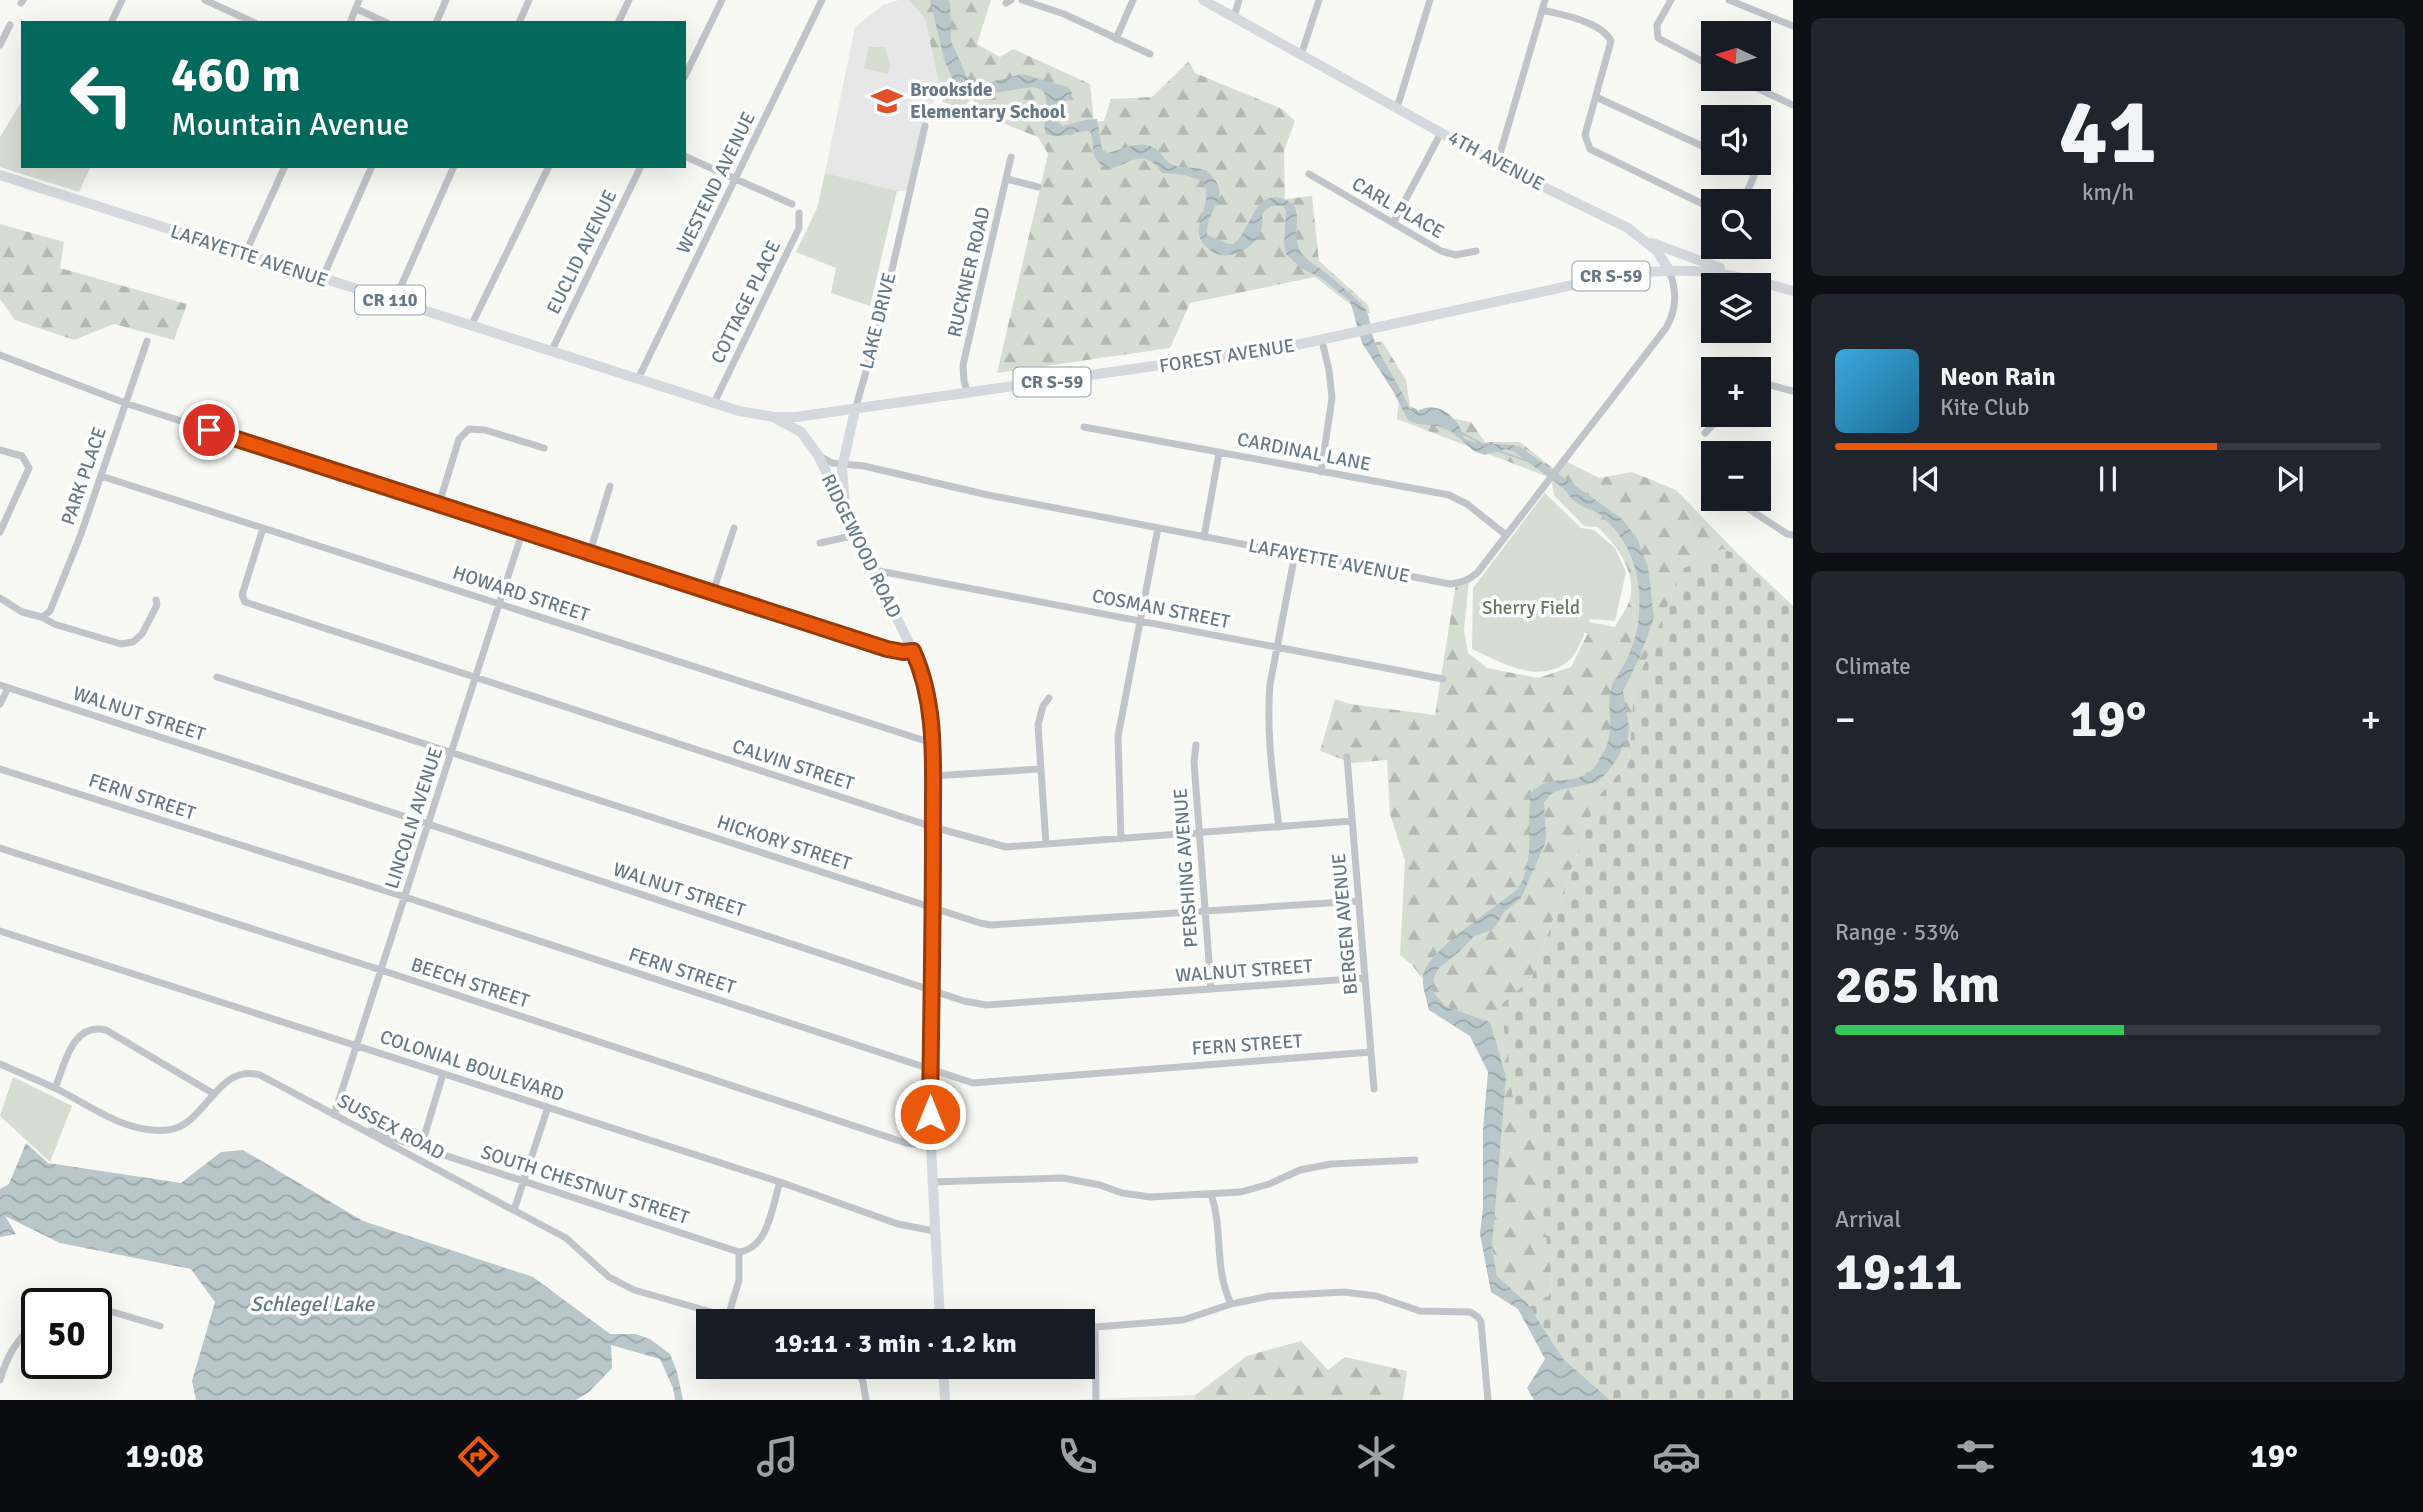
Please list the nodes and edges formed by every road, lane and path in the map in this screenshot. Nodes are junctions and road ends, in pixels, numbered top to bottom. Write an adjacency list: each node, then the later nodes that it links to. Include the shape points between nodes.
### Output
1 (122, 0): 21 (street)
2 (205, 0): 22 (street)
3 (359, 0): 18 (street)
4 (446, 0): 25 (street)
5 (529, 0): 26 (street)
6 (629, 0): 27 (street)
7 (722, 0): 35 (street)
8 (822, 0): 53 (street, WESTEND AVENUE)
9 (1022, 0): 30 (street)
10 (1133, 0): 30 (street)
11 (1203, 0): 20 (main road, 4TH AVENUE)
12 (1239, 0): 20 (street)
13 (1319, 0): 33 (street)
14 (1430, 0): 39 (street)
15 (1545, 0): 19 (street)
16 (1671, 0): 34 (street, via 1657,25 1658,38)
17 (1729, 0): 29 (street)
18 (357, 9): 23 (street); 24 (street)
19 (1542, 10): 37 (street, via 1582,21 1610,37); 45 (street)
20 (1234, 17): 33 (main road, 4TH AVENUE)
21 (112, 21)
22 (252, 21)
23 (351, 21)
24 (383, 21)
25 (437, 21)
26 (520, 21)
27 (619, 21)
28 (10, 25): 31 (street)
29 (1793, 26)
30 (1116, 38): 32 (street)
31 (0, 45)
32 (1150, 54)
33 (1301, 55): 39 (main road, 4TH AVENUE)
34 (1701, 61)
35 (686, 74)
36 (1763, 91): 38 (street)
37 (1596, 97): 42 (street); 56 (street, via 1585,135 1590,149)
38 (1793, 105)
39 (1397, 108): 41 (main road, 4TH AVENUE)
40 (925, 126): 81 (street, LAKE DRIVE)
41 (1441, 133): 45 (main road, 4TH AVENUE); 59 (street)
42 (1701, 145)
43 (686, 157): 53 (street)
44 (1011, 157): 54 (street, RUCKNER ROAD)
45 (1497, 164): 60 (main road, 4TH AVENUE)
46 (284, 168): 62 (street)
47 (371, 168): 66 (street)
48 (453, 168): 69 (street)
49 (548, 168): 70 (street)
50 (640, 168): 73 (street, EUCLID AVENUE)
51 (1309, 174): 59 (street, CARL PLACE)
52 (0, 175): 62 (main road, LAFAYETTE AVENUE / CR 110)
53 (735, 178): 57 (street); 75 (street, WESTEND AVENUE)
54 (1007, 179): 55 (street); 78 (street, RUCKNER ROAD, via 963,365)
55 (1038, 187)
56 (1701, 203)
57 (792, 204)
58 (799, 213): 80 (street, COTTAGE PLACE, via 799,228)
59 (1392, 223): 61 (street, CARL PLACE, via 1449,254)
60 (1648, 242): 63 (main road, 4TH AVENUE); 65 (main road)
61 (1476, 251)
62 (245, 254): 66 (main road, LAFAYETTE AVENUE / CR 110)
63 (1669, 270): 64 (main road); 72 (main road, FOREST AVENUE / CR S-59, via 1601,278); 103 (street, LAFAYETTE AVENUE, via 1675,298 1666,328)
64 (1723, 273)
65 (1736, 273)
66 (322, 279): 69 (main road, LAFAYETTE AVENUE / CR 110)
67 (1771, 284): 68 (main road)
68 (1793, 290)
69 (394, 302): 70 (main road, LAFAYETTE AVENUE / CR 110)
70 (471, 326): 73 (main road, LAFAYETTE AVENUE / CR 110)
71 (147, 341): 79 (street, PARK PLACE)
72 (1322, 341): 78 (main road, FOREST AVENUE / CR S-59); 91 (street, via 1332,398)
73 (551, 352): 75 (main road, LAFAYETTE AVENUE / CR 110)
74 (0, 355): 79 (street)
75 (638, 379): 80 (main road, LAFAYETTE AVENUE / CR 110)
76 (1771, 385): 77 (street)
77 (1793, 391)
78 (968, 394): 81 (main road, FOREST AVENUE / CR S-59)
79 (125, 403): 92 (street, PARK PLACE); 94 (street)
80 (714, 403): 82 (main road, LAFAYETTE AVENUE / CR 110)
81 (855, 410): 82 (main road, FOREST AVENUE / CR S-59); 90 (main road, LAKE DRIVE)
82 (777, 417): 89 (main road, RIDGEWOOD ROAD / CR 110, via 801,432)
83 (1084, 427): 88 (street, CARDINAL LANE)
84 (1711, 427): 85 (street)
85 (1705, 433)
86 (544, 448): 94 (street, via 469,429 459,439)
87 (0, 450): 101 (street, via 22,456 29,468)
88 (1219, 453): 91 (street, CARDINAL LANE); 105 (street)
89 (818, 455): 90 (street, LAFAYETTE AVENUE); 96 (main road, RIDGEWOOD ROAD / CR 110)
90 (842, 463): 96 (main road, LAKE DRIVE); 99 (street, LAFAYETTE AVENUE)
91 (1321, 472): 103 (street, CARDINAL LANE, via 1449,495)
92 (101, 476): 97 (street, HOWARD STREET); 114 (street, PARK PLACE, via 50,611)
93 (610, 486): 107 (street)
94 (439, 504): 100 (street)
95 (1752, 511): 104 (street)
96 (847, 517): 102 (main road, RIDGEWOOD ROAD / CR 110)
97 (262, 528): 113 (street, HOWARD STREET); 119 (street, CALVIN STREET, via 242,599 245,602)
98 (734, 528): 110 (street)
99 (1158, 528): 105 (street, LAFAYETTE AVENUE); 115 (street)
100 (523, 530): 107 (street); 113 (street, LINCOLN AVENUE)
101 (0, 532)
102 (856, 535): 106 (street); 109 (main road, RIDGEWOOD ROAD / CR 110)
103 (1506, 535): 108 (street, LAFAYETTE AVENUE, via 1475,575 1450,584)
104 (1793, 535)
105 (1204, 537): 108 (street, LAFAYETTE AVENUE)
106 (820, 543)
107 (590, 552): 110 (street)
108 (1294, 554): 116 (street)
109 (874, 570): 115 (street, COSMAN STREET); 117 (main road, RIDGEWOOD ROAD / CR 110)
110 (713, 592): 117 (street, via 887,649)
111 (0, 598): 114 (street, via 22,612)
112 (156, 600): 114 (street, via 142,634 127,644)
113 (499, 604): 119 (street, LINCOLN AVENUE); 124 (street, HOWARD STREET)
114 (42, 617)
115 (1140, 621): 116 (street, COSMAN STREET); 136 (street, via 1118,736)
116 (1277, 648): 120 (street, COSMAN STREET); 134 (street, via 1268,728)
117 (913, 651): 124 (main road, RIDGEWOOD ROAD / CR 110, via 929,697)
118 (217, 677): 126 (street, HICKORY STREET)
119 (476, 677): 126 (street, LINCOLN AVENUE); 133 (street, CALVIN STREET)
120 (1443, 679)
121 (4, 687): 123 (street); 132 (street, WALNUT STREET)
122 (1049, 698): 129 (street, via 1038,725)
123 (0, 704)
124 (932, 743): 130 (main road, RIDGEWOOD ROAD / CR 110)
125 (1196, 745): 135 (street, PERSHING AVENUE)
126 (452, 751): 132 (street, LINCOLN AVENUE); 141 (street, HICKORY STREET)
127 (1347, 757): 131 (street, BERGEN AVENUE)
128 (0, 769): 139 (street, FERN STREET)
129 (1040, 769): 130 (street); 137 (street)
130 (933, 776): 133 (main road, RIDGEWOOD ROAD / CR 110)
131 (1352, 821): 134 (street, CALVIN STREET); 140 (street, BERGEN AVENUE)
132 (428, 824): 139 (street, LINCOLN AVENUE); 147 (street, WALNUT STREET)
133 (933, 827): 137 (street, CALVIN STREET, via 1006,847); 141 (main road, RIDGEWOOD ROAD / CR 110)
134 (1279, 827): 135 (street, CALVIN STREET)
135 (1199, 833): 136 (street, CALVIN STREET); 142 (street, PERSHING AVENUE)
136 (1121, 839): 137 (street, CALVIN STREET)
137 (1046, 844)
138 (0, 848): 144 (street, BEECH STREET)
139 (405, 897): 144 (street, LINCOLN AVENUE); 151 (street, FERN STREET)
140 (1359, 901): 142 (street, HICKORY STREET); 145 (street, BERGEN AVENUE)
141 (933, 909): 142 (street, HICKORY STREET, via 992,925); 147 (main road, RIDGEWOOD ROAD / CR 110)
142 (1205, 911): 146 (street, PERSHING AVENUE)
143 (0, 931): 148 (street, COLONIAL BOULEVARD)
144 (381, 970): 148 (street, LINCOLN AVENUE); 159 (street, BEECH STREET, via 906,1143)
145 (1365, 978): 146 (street, WALNUT STREET); 149 (street, BERGEN AVENUE)
146 (1211, 988): 147 (street, WALNUT STREET, via 986,1005)
147 (932, 990): 151 (main road, RIDGEWOOD ROAD / CR 110)
148 (357, 1046): 152 (street, COLONIAL BOULEVARD); 157 (street, LINCOLN AVENUE)
149 (1371, 1052): 151 (street, FERN STREET, via 974,1083); 154 (street, BERGEN AVENUE)
150 (0, 1064): 153 (street, SUSSEX ROAD)
151 (930, 1069): 159 (main road, RIDGEWOOD ROAD / CR 110)
152 (443, 1074): 156 (street, COLONIAL BOULEVARD); 160 (street)
153 (55, 1088): 155 (street, SUSSEX ROAD, via 127,1126 166,1130 184,1124); 155 (street, via 75,1040 84,1031 97,1028)
154 (1374, 1089)
155 (214, 1094): 157 (street, SUSSEX ROAD, via 228,1080 253,1073)
156 (548, 1107): 162 (street); 163 (street, COLONIAL BOULEVARD)
157 (334, 1115): 158 (street, SUSSEX ROAD)
158 (351, 1124): 160 (street, SOUTH CHESTNUT STREET); 166 (street, SUSSEX ROAD)
159 (931, 1146): 164 (main road, RIDGEWOOD ROAD / CR 110)
160 (421, 1147): 162 (street, SOUTH CHESTNUT STREET)
161 (1415, 1160): 165 (street, via 1314,1166 1256,1188)
162 (523, 1181): 166 (street); 168 (street, SOUTH CHESTNUT STREET)
163 (780, 1182): 167 (street, COLONIAL BOULEVARD, via 898,1224); 168 (street, via 762,1239)
164 (931, 1182): 165 (street, via 1063,1178 1136,1196); 167 (main road, RIDGEWOOD ROAD / CR 110)
165 (1211, 1194): 169 (street, via 1221,1275)
166 (514, 1210): 170 (street, SUSSEX ROAD, via 566,1238 621,1284)
167 (934, 1231): 172 (main road, RIDGEWOOD ROAD / CR 110)
168 (739, 1252): 171 (street, via 739,1280)
169 (1231, 1304): 175 (street, via 1183,1320); 183 (street, via 1270,1296 1344,1292 1377,1296 1420,1311 1475,1313 1481,1322)
170 (699, 1309)
171 (730, 1309)
172 (939, 1309)
173 (112, 1312): 174 (street)
174 (160, 1326)
175 (1095, 1327): 182 (street)
176 (21, 1339): 179 (street)
177 (862, 1379): 180 (street)
178 (944, 1379): 181 (main road)
179 (0, 1380)
180 (866, 1400)
181 (945, 1400)
182 (1096, 1400)
183 (1488, 1400)

